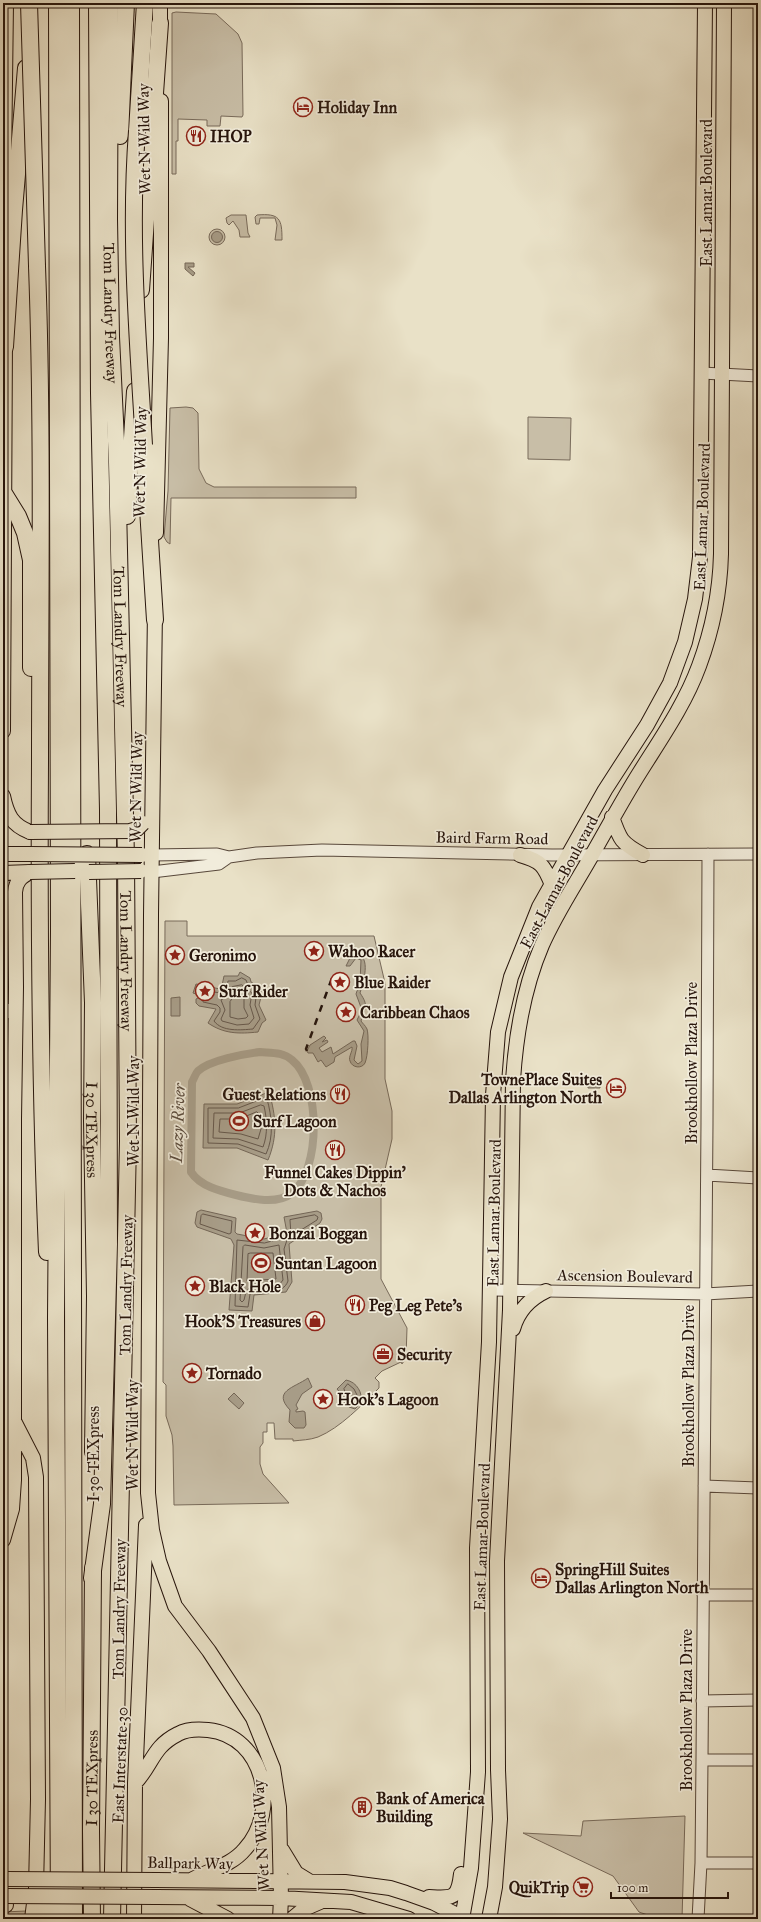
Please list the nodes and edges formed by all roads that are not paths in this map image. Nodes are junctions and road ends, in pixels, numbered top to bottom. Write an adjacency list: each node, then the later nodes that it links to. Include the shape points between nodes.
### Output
1 (6, 3): 13 (main road)
2 (30, 3): 16 (highway); 27 (highway, bridge, via 42,441)
3 (57, 3): 57 (highway, via 59,939)
4 (71, 3): 91 (highway)
5 (97, 3): 64 (highway, via 99,393 108,810 109,1244 102,1504)
6 (110, 3): 15 (highway, Tom Landry Freeway)
7 (126, 3): 15 (highway, via 117,220 118,284)
8 (145, 3): 23 (highway, bridge, via 134,171 133,244)
9 (160, 3): 12 (main road, Wet N Wild Way)
10 (705, 3): 17 (main road, East Lamar Boulevard)
11 (724, 3): 18 (main road, East Lamar Boulevard)
12 (160, 23): 22 (highway, via 128,514); 23 (main road, Wet N Wild Way, via 161,330)
13 (3, 243)
14 (3, 296): 16 (main road)
15 (111, 337): 22 (highway, Tom Landry Freeway)
16 (5, 347): 20 (main road)
17 (702, 373): 18 (street); 24 (main road, East Lamar Boulevard, via 700,557 695,599)
18 (722, 374): 19 (street); 25 (main road, East Lamar Boulevard, via 720,577)
19 (758, 376)
20 (4, 495): 21 (main road); 27 (highway, via 18,516 30,560 33,702)
21 (4, 519): 26 (main road)
22 (119, 554): 94 (highway, Tom Landry Freeway, via 126,859 128,1149)
23 (155, 620): 28 (main road, Wet N Wild Way)
24 (681, 657): 25 (main road); 37 (main road, East Lamar Boulevard, via 648,725 604,790)
25 (699, 666): 30 (main road, East Lamar Boulevard, via 673,721)
26 (3, 731)
27 (40, 762): 57 (highway, via 42,1144 48,1285)
28 (153, 788): 29 (main road, bridge, via 143,823 130,832 30,832 19,828 10,818 5,809); 35 (main road, Wet N Wild Way)
29 (3, 796)
30 (612, 816): 38 (main road, East Lamar Boulevard); 39 (main road, via 619,838)
31 (3, 854): 34 (main road, bridge)
32 (708, 854): 33 (street, Baird Farm Road); 39 (street, Baird Farm Road); 50 (street, Brookhollow Plaza Drive)
33 (758, 854)
34 (81, 855): 35 (main road, bridge); 43 (highway)
35 (147, 855): 40 (street, via 217,854); 41 (main road, Wet N Wild Way)
36 (520, 855): 37 (street, Baird Farm Road); 40 (street, Baird Farm Road, via 322,850); 45 (main road, via 540,863 546,870)
37 (570, 855): 38 (street, Baird Farm Road); 45 (main road, East Lamar Boulevard)
38 (592, 855): 39 (street, Baird Farm Road); 49 (main road, East Lamar Boulevard, via 555,918 538,957 522,1011)
39 (643, 855)
40 (228, 857): 41 (street, via 219,864)
41 (146, 871): 43 (main road, bridge); 62 (main road, Wet N Wild Way)
42 (30, 872): 43 (main road, bridge); 44 (main road); 47 (main road, via 21,876 14,892)
43 (82, 872): 46 (highway, via 83,958)
44 (3, 873)
45 (552, 886): 48 (main road, East Lamar Boulevard, via 534,920 511,977)
46 (88, 989): 64 (highway, I 30 TEXpress, via 95,1296); 92 (highway, I 30 TEXpress, via 80,1331 79,1740)
47 (9, 1011): 59 (main road)
48 (494, 1062): 49 (main road); 52 (main road, East Lamar Boulevard)
49 (514, 1064): 53 (main road, East Lamar Boulevard)
50 (707, 1175): 51 (street); 56 (street, Brookhollow Plaza Drive)
51 (758, 1178)
52 (491, 1290): 53 (street, Ascension Boulevard); 72 (main road, East Lamar Boulevard, via 477,1548 478,1772)
53 (510, 1290): 54 (street, Ascension Boulevard); 58 (main road, East Lamar Boulevard)
54 (546, 1291): 56 (street, Ascension Boulevard); 58 (main road, via 535,1296 519,1312)
55 (758, 1291): 56 (street, Ascension Boulevard)
56 (705, 1294): 60 (street, Brookhollow Plaza Drive)
57 (56, 1318): 76 (highway)
58 (508, 1347): 81 (main road, East Lamar Boulevard, via 497,1561 500,1819)
59 (9, 1421): 63 (main road, via 13,1499); 88 (main road, via 33,1458 36,1477 38,1798 36,1888)
60 (704, 1486): 61 (street); 66 (street, Brookhollow Plaza Drive)
61 (758, 1488)
62 (148, 1493): 71 (main road, East Interstate 30); 73 (main road, Wet N Wild Way, via 158,1561 175,1606 209,1651 253,1718 273,1768 279,1807)
63 (3, 1540)
64 (92, 1578): 93 (highway, I 30 TEXpress)
65 (758, 1594): 66 (street)
66 (703, 1595): 68 (street, Brookhollow Plaza Drive)
67 (758, 1700): 68 (street)
68 (702, 1701): 69 (street, Brookhollow Plaza Drive)
69 (702, 1760): 70 (street); 74 (street, Brookhollow Plaza Drive)
70 (758, 1760)
71 (135, 1783): 78 (main road, via 143,1775 158,1748 189,1730 212,1730 230,1736 245,1748 256,1762 264,1793 258,1829 239,1856); 95 (main road, East Interstate 30)
72 (474, 1826): 82 (main road, via 465,1843 458,1892 447,1898); 100 (main road, East Lamar Boulevard)
73 (280, 1847): 79 (main road, Wet N Wild Way); 80 (main road, via 296,1873)
74 (700, 1863): 75 (street); 103 (street, Brookhollow Plaza Drive)
75 (758, 1863)
76 (58, 1865): 89 (highway, via 45,1904); 90 (highway)
77 (4, 1878): 78 (main road, Ballpark Way, bridge)
78 (191, 1880): 79 (main road, Ballpark Way)
79 (281, 1881): 80 (main road, Ballpark Way); 84 (main road, Wet N Wild Way)
80 (310, 1881): 82 (main road, Ballpark Way, via 345,1882 390,1888)
81 (495, 1887): 101 (main road, East Lamar Boulevard); 102 (main road, via 495,1912)
82 (418, 1897): 100 (main road, Ballpark Way, via 446,1908)
83 (188, 1898): 84 (main road); 86 (main road, bridge, via 85,1897); 96 (main road)
84 (281, 1898): 85 (main road); 97 (main road, Wet N Wild Way)
85 (324, 1900): 87 (main road, via 351,1902); 98 (main road, via 304,1909)
86 (4, 1901)
87 (392, 1916): 99 (main road)
88 (32, 1919)
89 (44, 1919)
90 (59, 1919)
91 (74, 1919)
92 (83, 1919)
93 (92, 1919)
94 (112, 1919)
95 (134, 1919)
96 (228, 1919)
97 (280, 1919)
98 (292, 1919)
99 (409, 1919)
100 (463, 1919)
101 (489, 1919)
102 (498, 1919)
103 (698, 1919)

